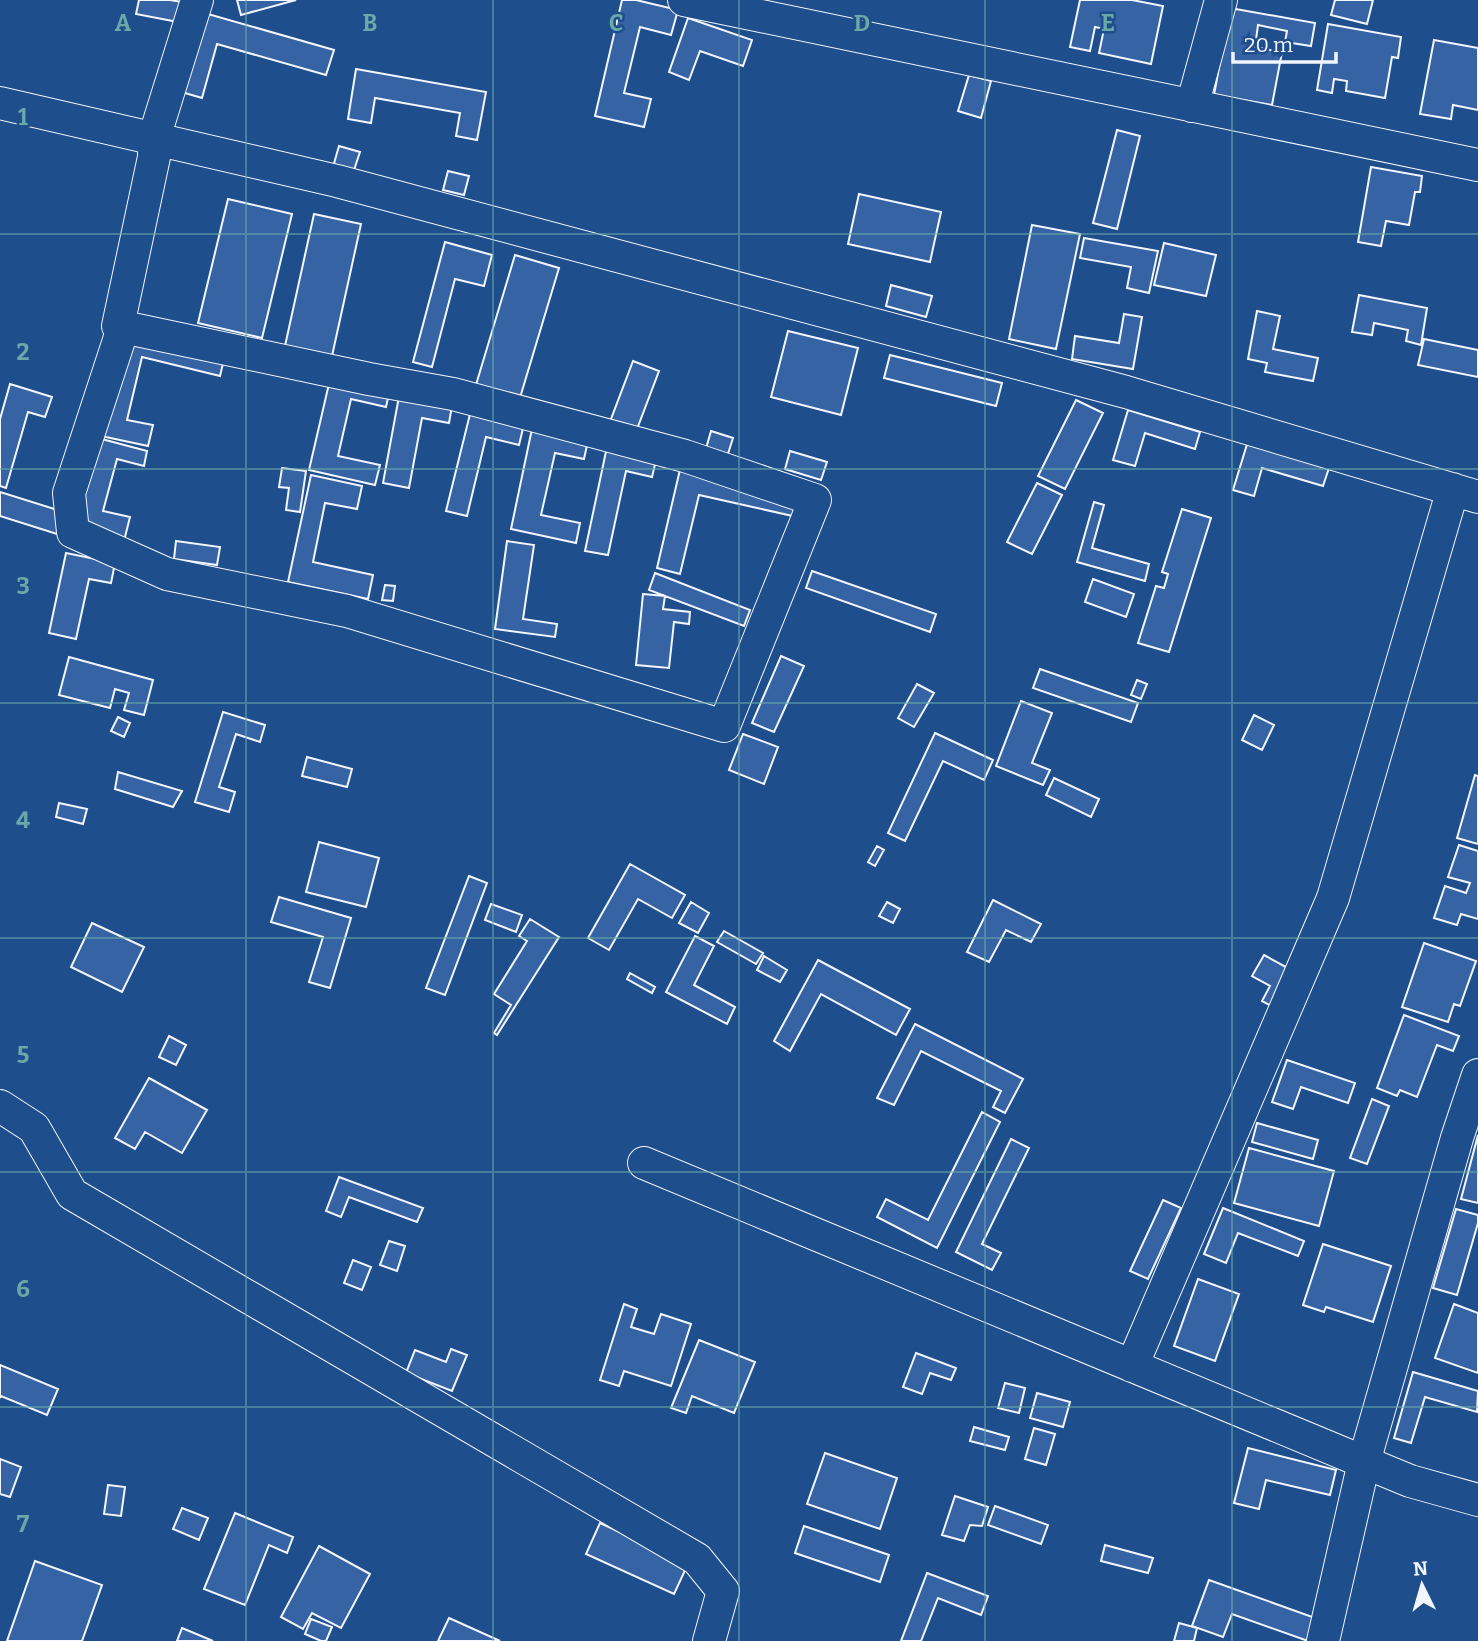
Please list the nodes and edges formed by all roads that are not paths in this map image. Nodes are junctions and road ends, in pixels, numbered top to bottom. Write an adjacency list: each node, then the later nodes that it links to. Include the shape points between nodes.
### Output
1 (197, 0): 6 (street)
2 (684, 0): 5 (street)
3 (1221, 0): 5 (street)
4 (0, 103): 6 (street)
5 (1192, 106): 7 (street)
6 (154, 138): 8 (street, via 118,326); 9 (street, via 337,181 1126,391)
7 (1478, 164)
8 (123, 328): 8 (street, via 453,394 685,456 815,500 724,726 347,611 167,574 73,532 69,493)
9 (1465, 493): 13 (street, via 1333,898)
10 (1478, 1075): 14 (street)
11 (0, 1106): 16 (street, via 34,1128 72,1194 697,1559 723,1591)
12 (644, 1163): 13 (street)
13 (1132, 1366): 14 (street)
14 (1364, 1462): 15 (street); 17 (street)
15 (1478, 1500)
16 (709, 1641)
17 (1323, 1641)

